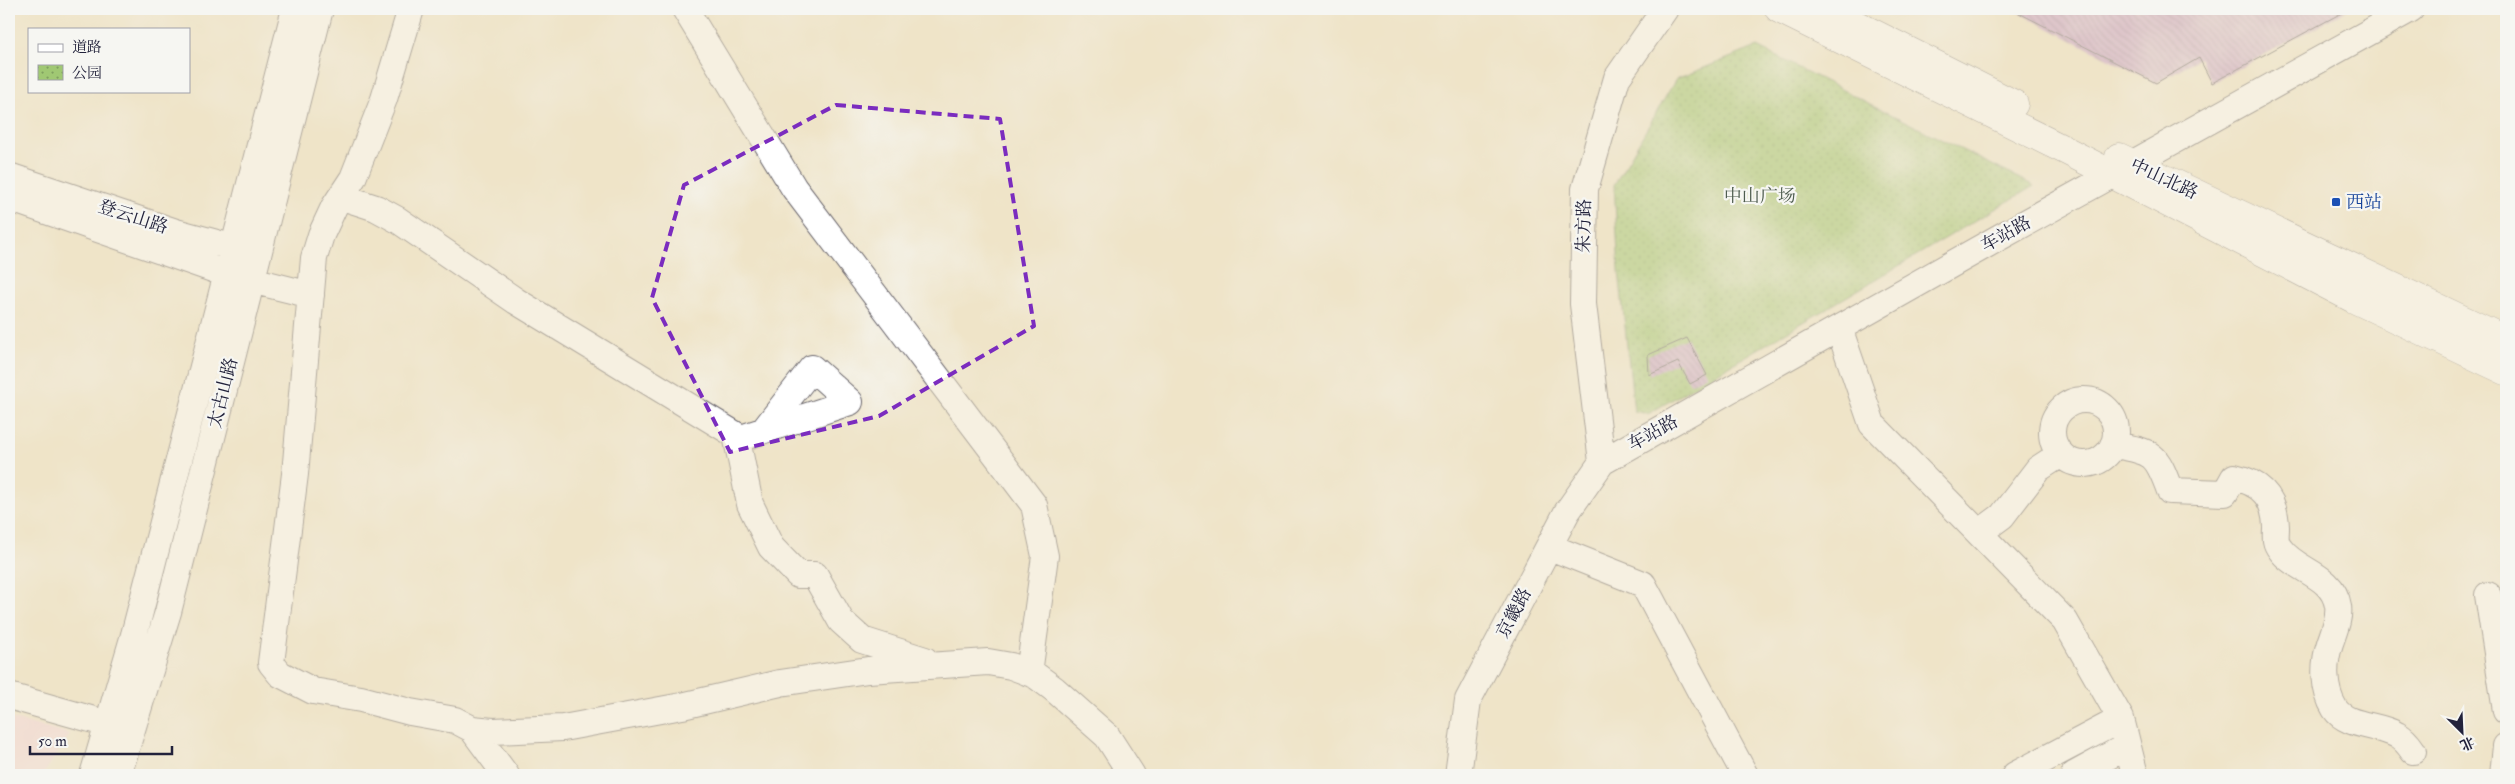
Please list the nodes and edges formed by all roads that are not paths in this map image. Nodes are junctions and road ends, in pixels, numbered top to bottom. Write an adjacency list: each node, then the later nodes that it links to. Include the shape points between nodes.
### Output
1 (295, 9): 13 (street, 太古山路)
2 (320, 9): 13 (street, 太古山路)
3 (411, 9): 11 (street, via 384,99 354,178)
4 (685, 9): 29 (street, via 794,188 1034,505 1045,556)
5 (1665, 9): 24 (street, 朱方路, via 1617,78 1585,189 1583,304)
6 (1779, 9): 9 (main road, 中山北路, via 1878,59)
7 (1825, 9): 9 (main road, 中山北路)
8 (2411, 9): 9 (street, 车站路)
9 (2122, 169): 17 (street, 车站路); 18 (main road, 中山北路); 19 (main road, 中山北路, via 2354,299)
10 (9, 176): 13 (street, 登云山路, via 176,232)
11 (342, 196): 16 (street, via 321,235 314,258); 21 (street, via 398,220 516,301)
12 (9, 198): 14 (street, 登云山路)
13 (246, 251): 14 (street, 太古山路); 15 (street, 太古山路)
14 (227, 274): 15 (street, 登云山路); 33 (street, 太古山路)
15 (251, 281): 16 (street, 登云山路); 39 (street, 太古山路, via 168,612)
16 (311, 295): 34 (street, via 295,474 271,663 280,674 312,691 455,720)
17 (1839, 328): 24 (street, 车站路); 25 (street, via 1872,424)
18 (2506, 340)
19 (2506, 371)
20 (764, 430): 21 (street, via 741,438)
21 (736, 435): 28 (street, via 750,504 771,546 798,575 815,575 841,622 862,640)
22 (2112, 445): 23 (street, via 2101,459 2091,463 2075,462); 23 (street, via 2116,430 2108,410 2099,404 2079,400 2061,409 2055,418 2052,437); 37 (street, via 2154,456 2170,491 2225,493 2234,477 2251,480 2266,492 2280,549 2300,567 2317,574 2332,590 2338,606 2325,659 2327,696 2336,712 2350,721 2398,735)
23 (2061, 454): 25 (street, via 2038,469 2002,516)
24 (1602, 462): 26 (street, 京畿路, via 1567,512)
25 (1979, 533): 32 (street, via 2066,621)
26 (1550, 547): 42 (street, 京畿路, via 1468,700); 43 (street, via 1643,584)
27 (2488, 595): 31 (street)
28 (937, 664): 29 (street, via 988,662); 34 (street, via 780,683 682,706 563,728)
29 (1029, 673): 41 (street, via 1054,689 1107,736)
30 (9, 696): 33 (street)
31 (2506, 711)
32 (2121, 719): 35 (street); 44 (street)
33 (108, 724): 38 (street, 太古山路)
34 (472, 729): 40 (street)
35 (2127, 746): 45 (street); 46 (street)
36 (2506, 746): 47 (street)
37 (2413, 750)
38 (93, 775)
39 (118, 775)
40 (506, 775)
41 (1132, 775)
42 (1458, 775)
43 (1745, 775)
44 (2015, 775)
45 (2074, 775)
46 (2135, 775)
47 (2503, 775)

